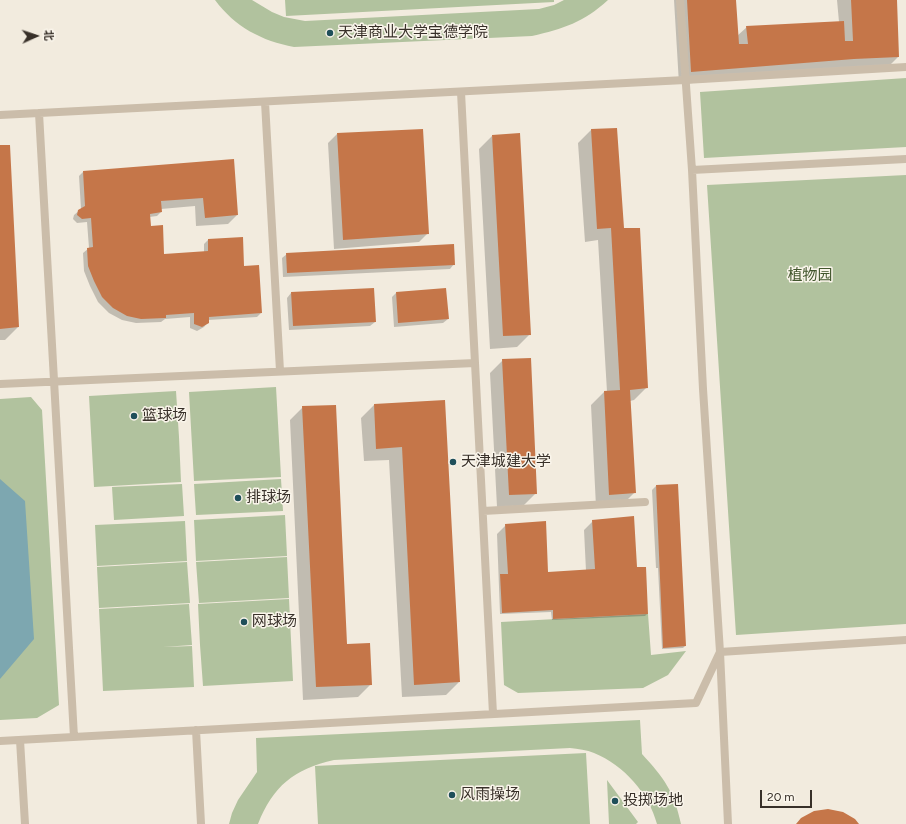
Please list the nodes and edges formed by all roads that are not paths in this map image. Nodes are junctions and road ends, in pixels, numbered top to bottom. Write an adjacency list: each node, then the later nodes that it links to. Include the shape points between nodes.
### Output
1 (680, 0): 3 (lane)
2 (906, 67): 3 (lane)
3 (685, 80): 4 (lane); 9 (lane)
4 (461, 92): 5 (lane); 10 (lane)
5 (265, 102): 6 (lane); 11 (lane)
6 (39, 113): 7 (lane); 12 (lane)
7 (0, 115)
8 (906, 159): 9 (lane)
9 (692, 170): 17 (lane)
10 (475, 362): 11 (lane); 15 (lane)
11 (280, 371): 12 (lane)
12 (54, 381): 13 (lane); 20 (lane)
13 (0, 384)
14 (645, 502): 15 (lane)
15 (483, 511): 18 (lane)
16 (906, 640): 17 (lane)
17 (720, 652): 18 (lane, via 696,703); 25 (lane)
18 (493, 714): 19 (lane)
19 (196, 730): 20 (lane); 24 (lane)
20 (74, 737): 21 (lane)
21 (20, 740): 22 (lane); 23 (lane)
22 (0, 741)
23 (24, 824)
24 (202, 824)
25 (728, 824)

